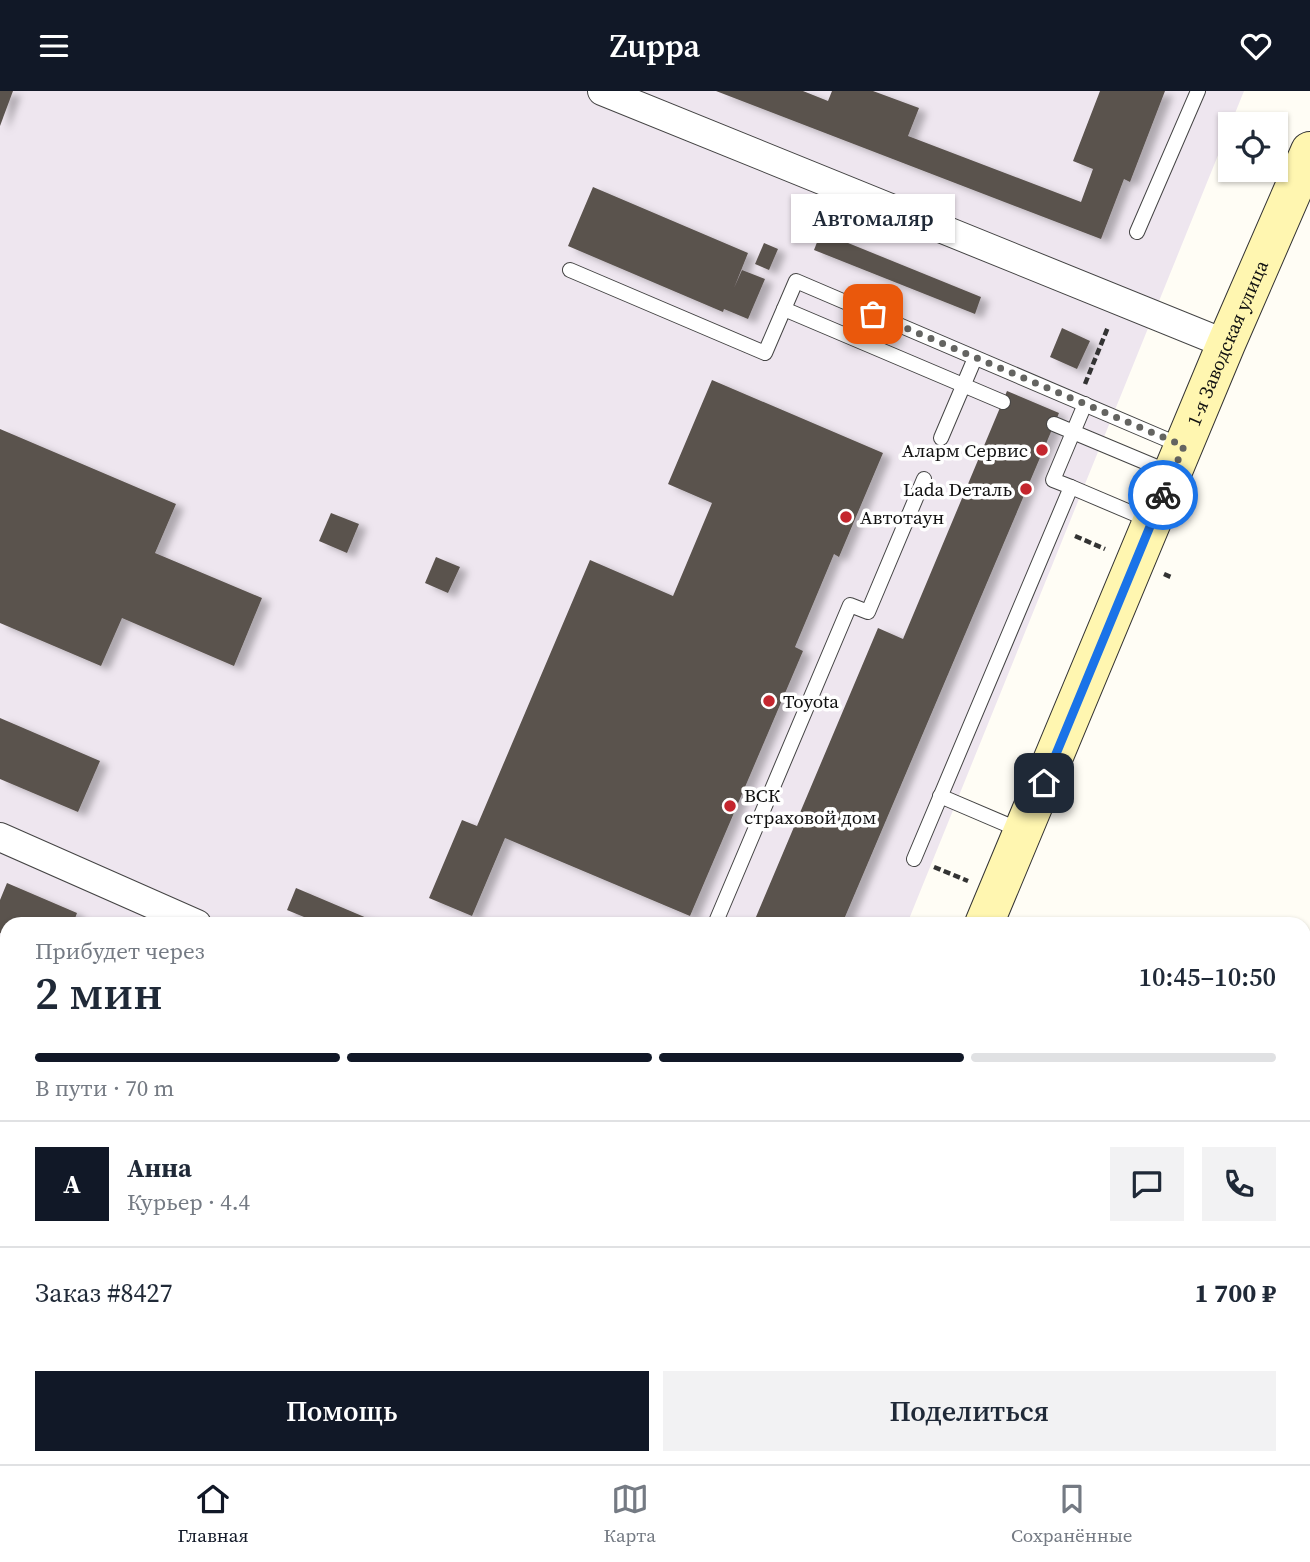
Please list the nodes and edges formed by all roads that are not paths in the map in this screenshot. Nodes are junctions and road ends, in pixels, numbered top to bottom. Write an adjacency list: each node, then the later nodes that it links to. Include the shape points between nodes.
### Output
1 (602, 91): 7 (street)
2 (1198, 91): 4 (lane)
3 (1310, 151): 7 (main road, 1-я Заводская улица)
4 (1138, 232)
5 (570, 270): 6 (lane, via 765,353)
6 (784, 309): 8 (lane, via 796,281); 9 (lane)
7 (1226, 344): 15 (main road, 1-я Заводская улица)
8 (975, 358): 9 (lane); 11 (lane)
9 (963, 385): 10 (lane); 14 (lane)
10 (1003, 402)
11 (1085, 404): 13 (lane); 15 (lane)
12 (1055, 424): 13 (lane)
13 (1073, 432): 15 (lane); 17 (lane, via 1053,480)
14 (941, 438)
15 (1178, 460): 18 (main road, 1-я Заводская улица)
16 (924, 479): 24 (lane, via 868,612 850,605)
17 (1071, 488): 18 (lane); 19 (lane)
18 (1152, 522): 20 (main road, 1-я Заводская улица)
19 (940, 796): 20 (lane); 22 (lane)
20 (1023, 832): 25 (main road, 1-я Заводская улица)
21 (0, 837): 23 (street)
22 (914, 859)
23 (181, 917)
24 (718, 917)
25 (987, 917)

